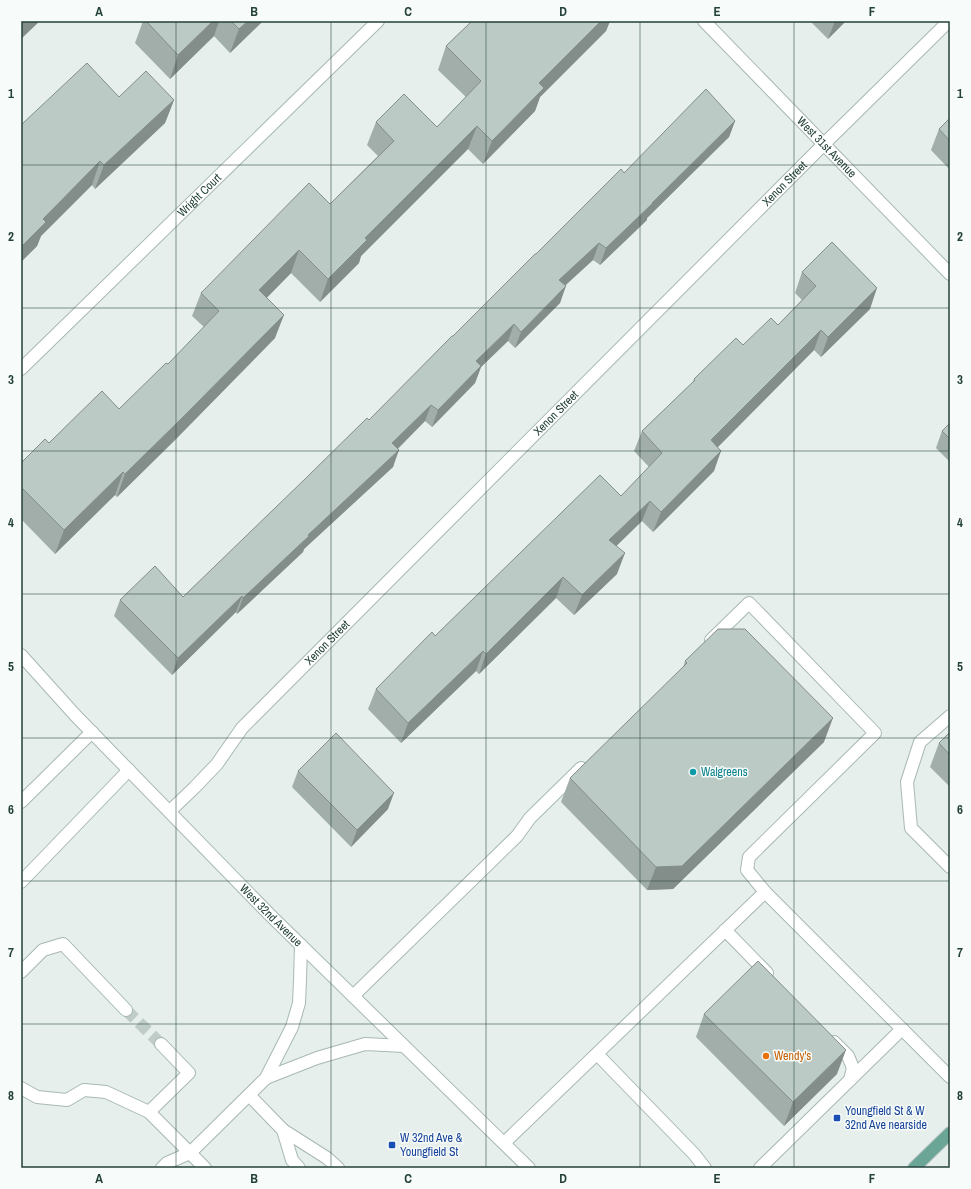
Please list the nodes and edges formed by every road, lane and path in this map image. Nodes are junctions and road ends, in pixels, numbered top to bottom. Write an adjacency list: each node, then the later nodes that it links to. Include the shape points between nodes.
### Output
1 (378, 21): 6 (street, Wright Court)
2 (704, 21): 4 (street, West 31st Avenue)
3 (949, 21): 4 (street, Xenon Street)
4 (824, 144): 5 (street, West 31st Avenue); 14 (street, Xenon Street, via 242,728 217,764)
5 (950, 274)
6 (21, 369)
7 (704, 647): 17 (street, via 749,603 875,733 749,857 747,870)
8 (21, 655): 10 (street, West 32nd Avenue)
9 (950, 716): 15 (street, via 920,742 907,782 911,828)
10 (92, 732): 12 (street, West 32nd Avenue); 13 (street)
11 (592, 757): 22 (street, via 530,818 516,836)
12 (129, 770): 14 (street, West 32nd Avenue); 16 (street)
13 (21, 802)
14 (170, 811): 19 (street, West 32nd Avenue)
15 (950, 867)
16 (21, 882)
17 (765, 892): 18 (street); 24 (street)
18 (725, 930): 21 (street); 28 (street)
19 (301, 945): 22 (street, West 32nd Avenue); 30 (street, via 299,1003 292,1027)
20 (21, 972): 23 (street, via 43,950 63,944)
21 (775, 982)
22 (353, 996): 27 (street, West 32nd Avenue)
23 (126, 1010)
24 (902, 1029): 29 (street); 31 (street)
25 (826, 1033): 31 (street, via 848,1056 853,1068)
26 (161, 1044): 34 (street, via 189,1073)
27 (404, 1046): 30 (street, via 365,1044 317,1058); 37 (street, West 32nd Avenue)
28 (597, 1054): 37 (street); 39 (street)
29 (950, 1077)
30 (266, 1078): 33 (street)
31 (850, 1080): 45 (street)
32 (21, 1088): 34 (street, via 38,1097 66,1100 84,1090 106,1092)
33 (249, 1095): 35 (street); 38 (street)
34 (149, 1112): 38 (street)
35 (283, 1130): 42 (street, via 292,1160); 43 (street)
36 (950, 1132): 46 (main road)
37 (504, 1143): 44 (street, West 32nd Avenue)
38 (190, 1153): 40 (street, via 167,1163); 41 (street)
39 (703, 1166)
40 (162, 1168)
41 (205, 1168)
42 (300, 1168)
43 (338, 1168)
44 (529, 1168)
45 (760, 1168)
46 (914, 1168)

